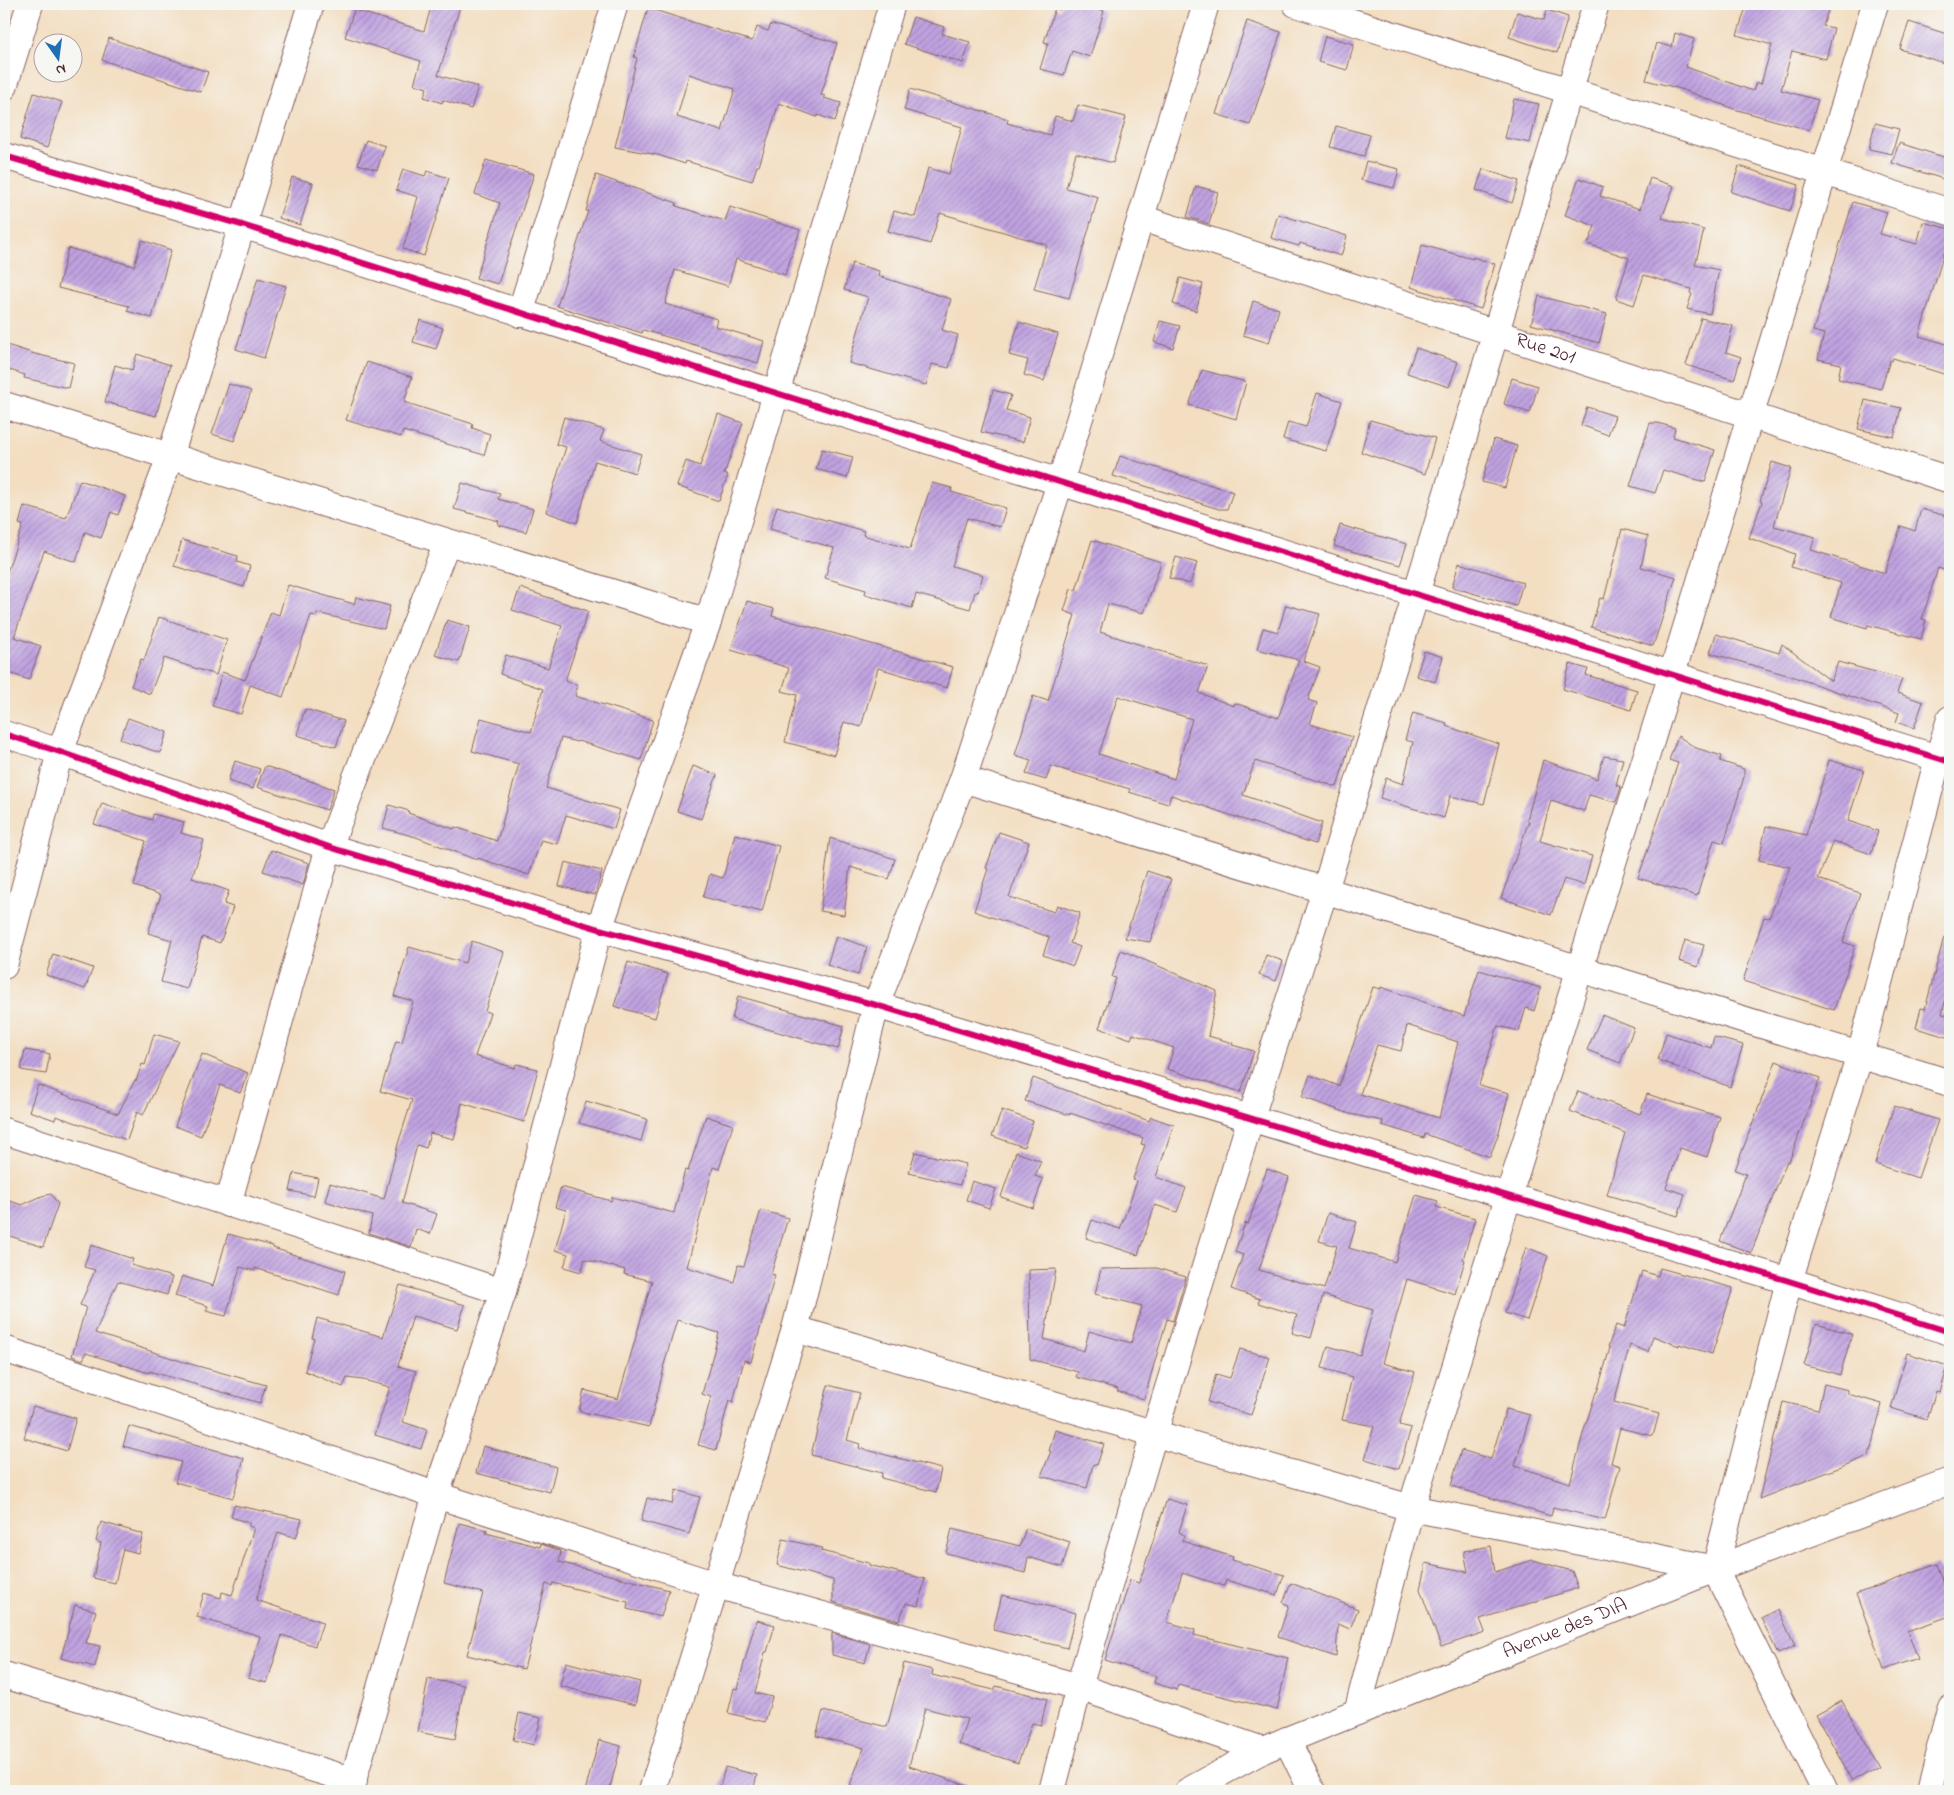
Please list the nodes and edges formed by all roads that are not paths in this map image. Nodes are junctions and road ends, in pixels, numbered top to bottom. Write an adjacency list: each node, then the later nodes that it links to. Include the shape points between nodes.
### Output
1 (30, 4): 9 (street)
2 (311, 4): 15 (street)
3 (615, 4): 16 (street)
4 (892, 4): 18 (street)
5 (1206, 4): 14 (street)
6 (1296, 4): 10 (street)
7 (1596, 4): 10 (street)
8 (1875, 4): 12 (street)
9 (4, 87)
10 (1569, 89): 12 (street); 17 (street)
11 (4, 156): 15 (street)
12 (1824, 172): 13 (street); 20 (street)
13 (1950, 212)
14 (1141, 218): 17 (street, Rue 201); 23 (street)
15 (242, 225): 16 (street); 21 (street)
16 (520, 314): 18 (street)
17 (1496, 333): 20 (street, Rue 201); 25 (street)
18 (776, 394): 23 (street); 26 (street)
19 (4, 405): 21 (street)
20 (1751, 415): 22 (street, Rue 201); 27 (street)
21 (170, 457): 24 (street); 30 (street)
22 (1950, 480)
23 (1060, 483): 25 (street); 32 (street)
24 (447, 542): 26 (street); 33 (street)
25 (1416, 594): 27 (street); 34 (street)
26 (708, 622): 35 (street)
27 (1672, 674): 31 (street); 37 (street)
28 (1950, 719): 31 (street)
29 (4, 734): 30 (street)
30 (60, 752): 33 (street); 36 (street)
31 (1944, 760): 39 (street)
32 (964, 778): 34 (street); 38 (street)
33 (329, 848): 35 (street); 44 (street)
34 (1325, 890): 37 (street); 41 (street)
35 (599, 929): 38 (street); 46 (street)
36 (4, 966)
37 (1579, 969): 39 (street); 43 (street)
38 (876, 1005): 41 (street); 47 (street)
39 (1860, 1056): 40 (street); 45 (street)
40 (1950, 1083)
41 (1251, 1117): 43 (street); 50 (street)
42 (4, 1131): 44 (street)
43 (1508, 1197): 45 (street); 53 (street)
44 (228, 1204): 46 (street)
45 (1789, 1281): 48 (street); 54 (street)
46 (503, 1292): 52 (street)
47 (795, 1329): 50 (street); 55 (street)
48 (1950, 1332)
49 (4, 1349): 52 (street)
50 (1154, 1434): 53 (street); 57 (street)
51 (1950, 1481): 54 (street, Avenue des DIA)
52 (436, 1495): 55 (street); 61 (street)
53 (1411, 1508): 54 (street); 59 (street)
54 (1715, 1569): 59 (street, Avenue des DIA); 66 (street)
55 (716, 1585): 57 (street); 62 (street)
56 (4, 1674): 61 (street)
57 (1079, 1687): 60 (street); 63 (street)
58 (1950, 1709): 67 (street)
59 (1357, 1712): 60 (street, Avenue des DIA)
60 (1275, 1745): 64 (street, Avenue des DIA); 65 (street)
61 (352, 1786)
62 (652, 1791)
63 (1052, 1791)
64 (1188, 1791)
65 (1312, 1791)
66 (1825, 1791)
67 (1930, 1791)

